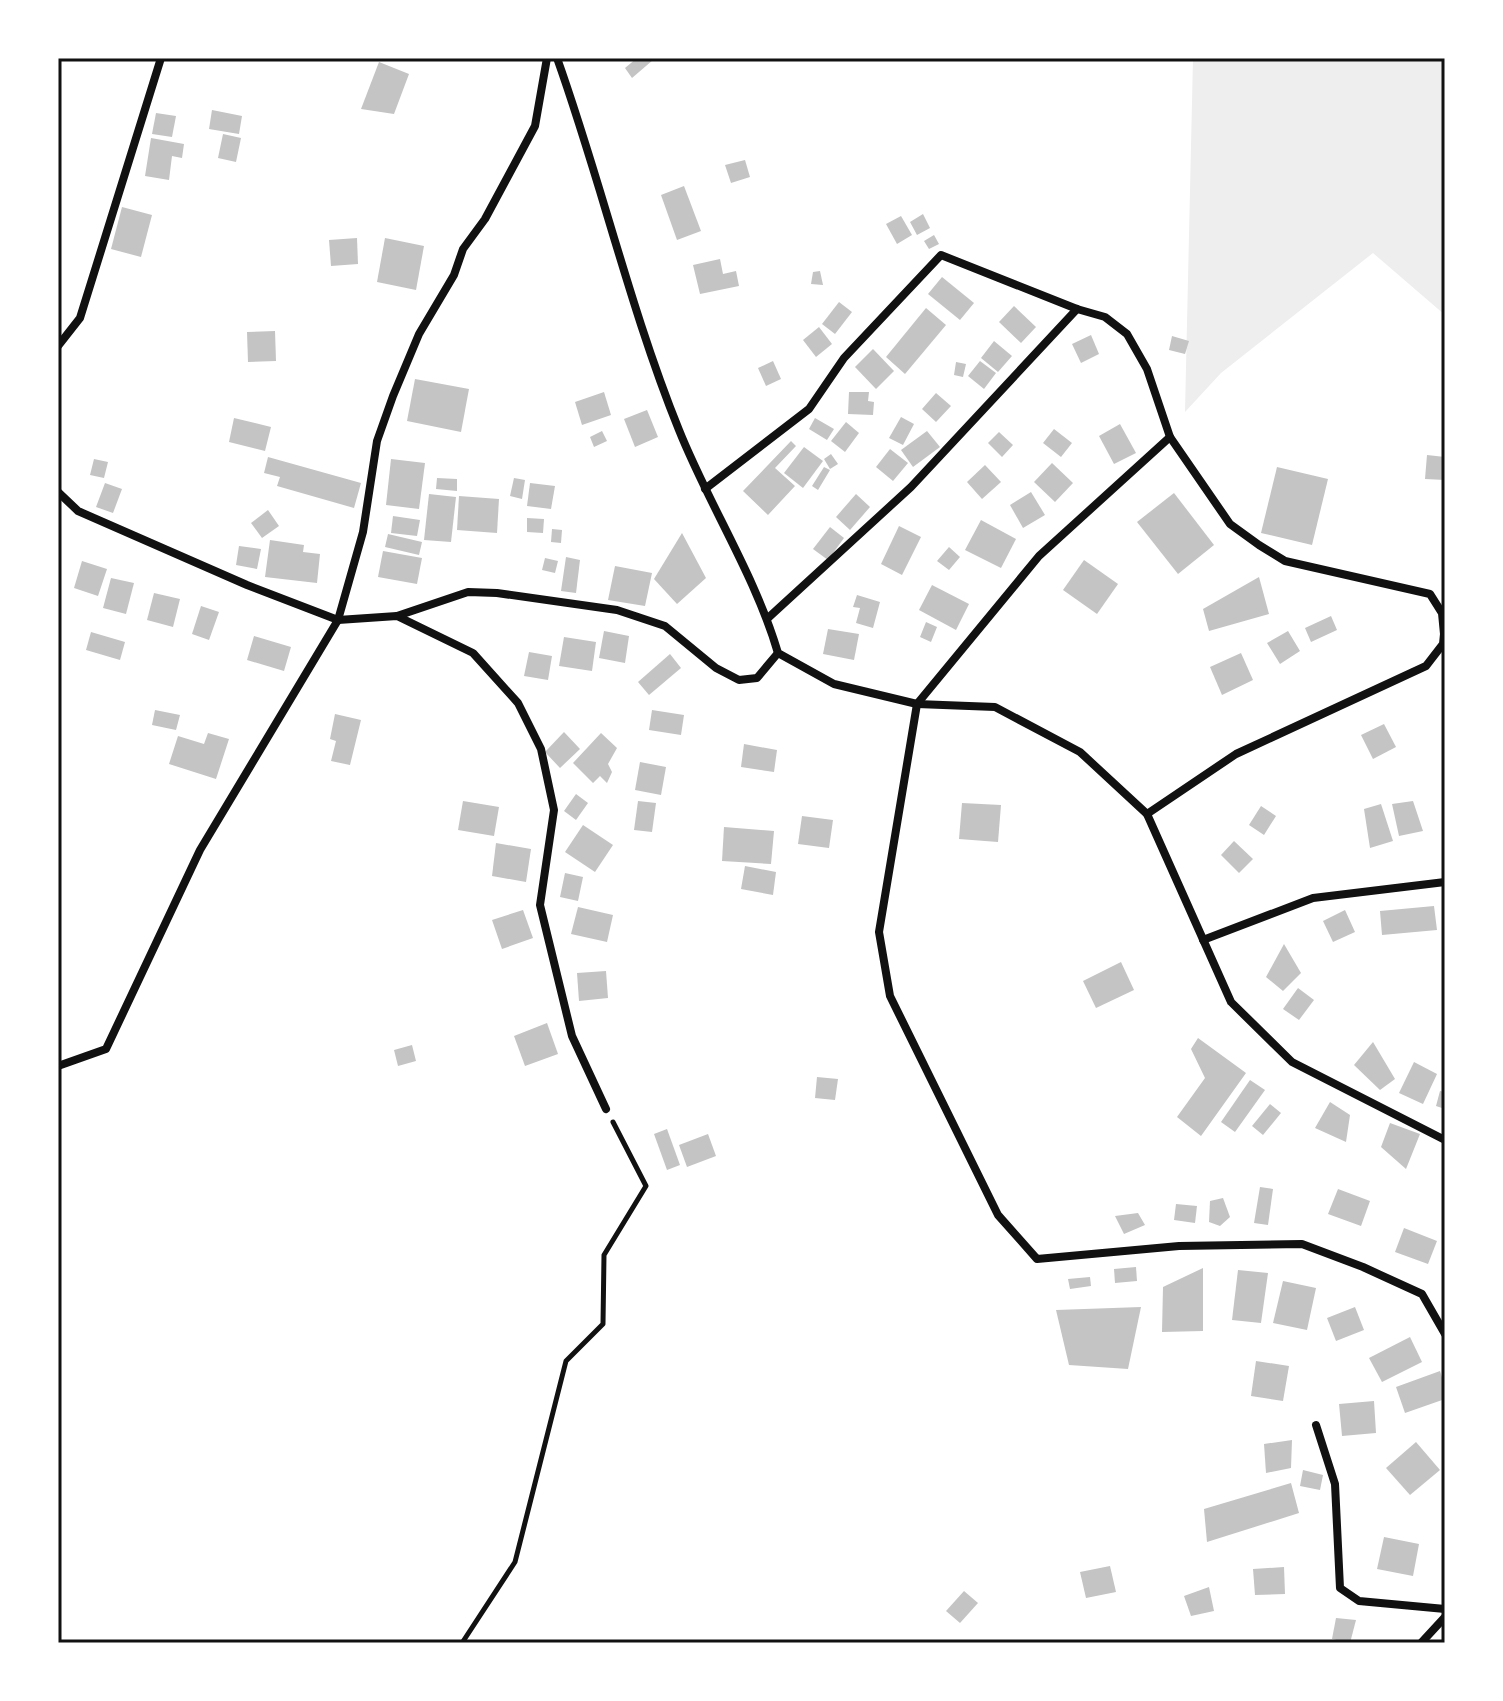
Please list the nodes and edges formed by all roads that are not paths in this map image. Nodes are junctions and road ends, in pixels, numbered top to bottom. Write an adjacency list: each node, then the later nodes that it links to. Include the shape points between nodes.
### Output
1 (161, 58): 5 (street, via 80,318)
2 (547, 58): 11 (street, via 535,126 463,249 393,396 377,441 363,532)
3 (557, 58): 7 (street, via 655,366)
4 (1077, 309): 6 (street, via 1105,317 1127,334 1147,369); 7 (street, via 941,255 844,358 809,409); 10 (street, via 911,487)
5 (58, 346)
6 (1170, 437): 13 (street, via 1039,556); 14 (street, via 1230,524 1259,545 1285,561 1430,594 1442,613 1444,634 1443,644 1426,666 1236,754)
7 (705, 489): 10 (street)
8 (58, 492): 11 (street, via 78,511)
9 (397, 616): 11 (street); 12 (street, via 468,592 497,593 617,610 665,626 739,680 757,678); 18 (street, via 473,653 518,703 541,749 554,810 540,905 572,1036)
10 (768, 618): 12 (street)
11 (338, 620): 17 (street, via 200,850 106,1049)
12 (778, 653): 13 (street, via 834,684)
13 (917, 704): 14 (street, via 995,707 1080,752); 20 (street, via 881,945 890,996 998,1215 1037,1259 1179,1246 1302,1244 1422,1294)
14 (1147, 814): 16 (street)
15 (1445, 882): 16 (street, via 1313,898)
16 (1203, 940): 19 (street, via 1231,1002 1292,1062)
17 (58, 1066)
18 (606, 1109)
19 (1445, 1140)
20 (1445, 1334)
21 (1316, 1425): 22 (street, via 1335,1484 1340,1588 1359,1601)
22 (1445, 1609)
23 (1445, 1617): 24 (street)
24 (1421, 1643)

